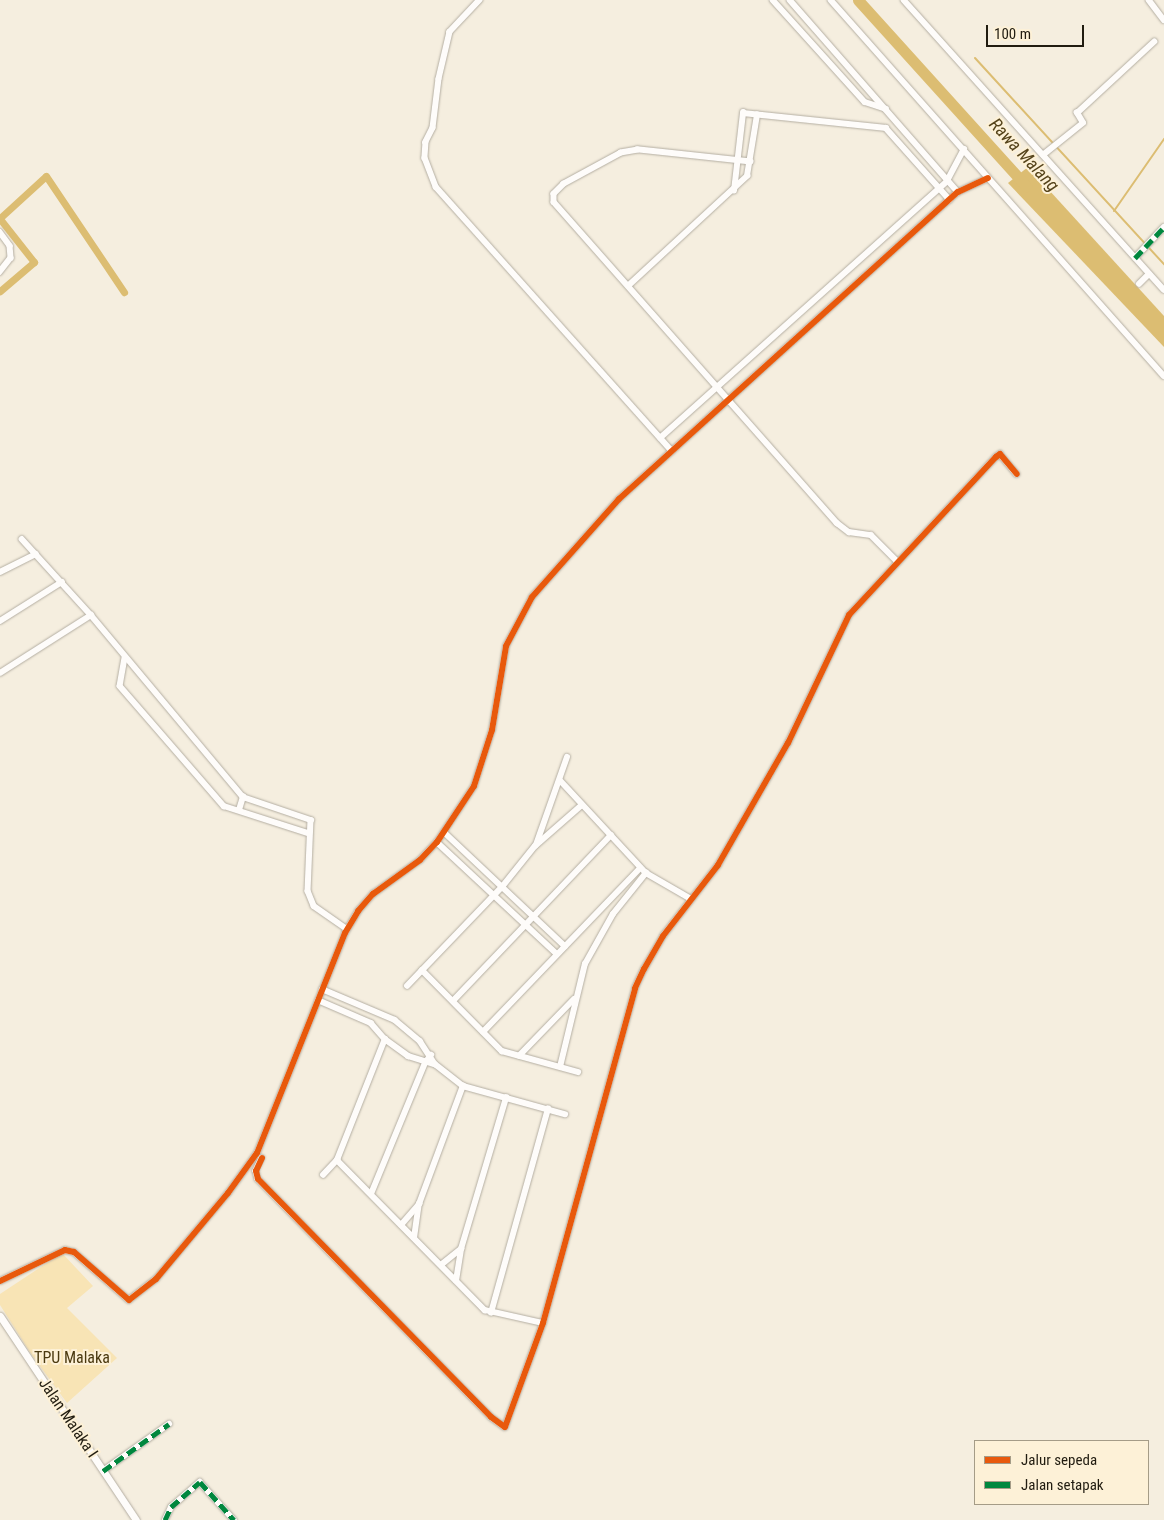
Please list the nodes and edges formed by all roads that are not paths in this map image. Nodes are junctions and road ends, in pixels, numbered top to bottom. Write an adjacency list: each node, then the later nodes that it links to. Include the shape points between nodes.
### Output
1 (480, 0): 32 (street, via 450,32 439,79 434,128 426,142 425,158 436,187)
2 (773, 0): 9 (street, via 865,102)
3 (790, 0): 9 (street)
4 (831, 0): 11 (street)
5 (904, 0): 12 (street)
6 (1149, 0): 7 (street)
7 (1164, 20)
8 (1154, 42): 12 (street, via 1077,113 1083,123)
9 (886, 109): 16 (street)
10 (758, 115): 13 (street, via 742,115); 14 (street); 17 (street, via 886,128)
11 (964, 149): 15 (street); 16 (street)
12 (1042, 155): 23 (street)
13 (737, 161): 14 (street); 18 (street); 27 (street, via 638,150 621,152 572,178 554,194 554,202 565,218)
14 (751, 162): 18 (street, via 747,176)
15 (988, 178): 19 (street); 29 (street)
16 (947, 181): 17 (street); 19 (street)
17 (939, 188): 20 (street); 30 (street)
18 (734, 190): 27 (street)
19 (958, 192): 20 (street)
20 (950, 200): 31 (street)
21 (1163, 231): 23 (street)
22 (0, 232): 24 (street, via 10,246 11,258)
23 (1135, 258): 25 (street)
24 (0, 272)
25 (1149, 274): 26 (street); 28 (street)
26 (1139, 284)
27 (629, 285): 30 (street)
28 (1164, 290)
29 (1164, 376)
30 (717, 387): 31 (street); 32 (street)
31 (729, 401): 33 (street); 37 (street, via 837,523 849,532 871,535)
32 (661, 437): 33 (street)
33 (673, 450): 50 (street, via 619,499 532,597 516,622 499,676 486,755 474,786)
34 (1017, 474): 37 (street, via 1000,454)
35 (22, 539): 36 (street)
36 (36, 554): 38 (street); 39 (street)
37 (898, 562): 58 (street, via 849,615 788,743 718,865)
38 (0, 572)
39 (62, 582): 40 (street); 41 (street)
40 (91, 615): 42 (street); 43 (street)
41 (0, 621)
42 (125, 658): 46 (street); 48 (street, via 120,686 224,806)
43 (0, 673)
44 (567, 757): 45 (street)
45 (560, 780): 47 (street); 53 (street)
46 (243, 797): 48 (street); 49 (street, via 311,820)
47 (582, 805): 51 (street); 53 (street)
48 (238, 810): 49 (street)
49 (308, 833): 61 (street, via 308,891 314,906)
50 (445, 834): 52 (street); 56 (street)
51 (610, 835): 54 (street); 59 (street)
52 (437, 842): 57 (street); 61 (street, via 420,860 373,894)
53 (535, 846): 56 (street)
54 (640, 868): 55 (street); 62 (street)
55 (646, 873): 58 (street); 67 (street, via 598,938)
56 (502, 887): 57 (street); 59 (street)
57 (494, 895): 60 (street); 64 (street)
58 (691, 899): 97 (street, via 663,936 635,988)
59 (534, 917): 60 (street); 62 (street)
60 (526, 925): 63 (street); 69 (street)
61 (347, 928): 66 (street)
62 (565, 946): 63 (street)
63 (557, 954): 72 (street)
64 (422, 970): 65 (street); 69 (street)
65 (406, 986)
66 (322, 989): 68 (street); 70 (street)
67 (576, 998): 75 (street); 78 (street)
68 (318, 1000): 71 (street); 93 (street, via 257,1153 195,1233 136,1297 123,1298 74,1252 65,1250)
69 (453, 1001): 72 (street)
70 (376, 1011): 71 (street); 74 (street, via 410,1032)
71 (371, 1023): 73 (street)
72 (483, 1032): 75 (street, via 499,1049)
73 (385, 1039): 76 (street); 85 (street)
74 (431, 1055): 76 (street); 77 (street)
75 (519, 1056): 78 (street)
76 (425, 1063): 77 (street); 87 (street)
77 (435, 1064): 80 (street)
78 (560, 1067): 79 (street)
79 (578, 1072)
80 (463, 1086): 81 (street); 88 (street)
81 (506, 1098): 82 (street); 91 (street)
82 (548, 1109): 83 (street); 95 (street)
83 (565, 1114)
84 (262, 1158): 97 (street, via 256,1171 258,1180 491,1417 505,1427 511,1418)
85 (337, 1160): 86 (street); 87 (street)
86 (323, 1175)
87 (371, 1194): 89 (street)
88 (419, 1204): 89 (street); 90 (street)
89 (401, 1225): 90 (street)
90 (414, 1238): 92 (street)
91 (461, 1249): 92 (street); 94 (street)
92 (441, 1265): 94 (street)
93 (0, 1281)
94 (456, 1281): 95 (street)
95 (491, 1313): 97 (street)
96 (0, 1316): 99 (street, Jalan Malaka I)
97 (543, 1323)
98 (170, 1424): 99 (street)
99 (103, 1471): 100 (street, Jalan Malaka I)
100 (136, 1520)
101 (165, 1520): 102 (street, via 171,1507 200,1482)
102 (234, 1520)

